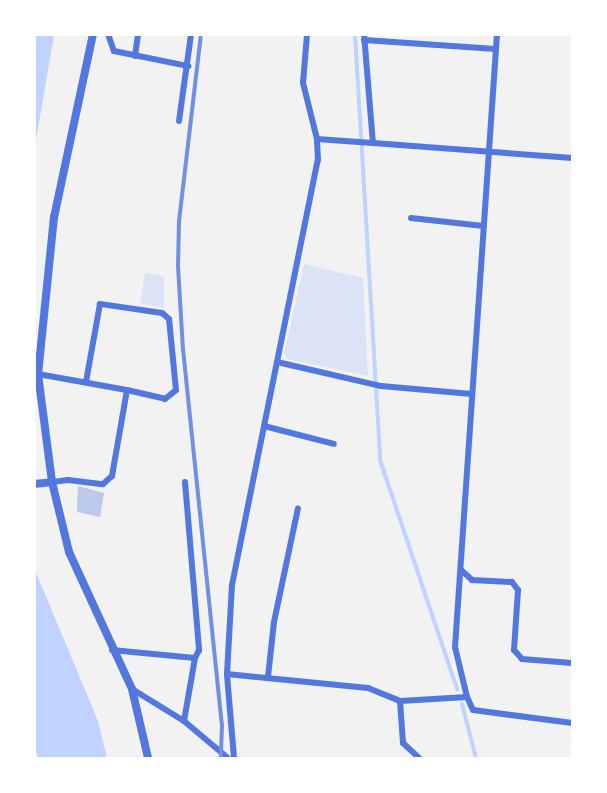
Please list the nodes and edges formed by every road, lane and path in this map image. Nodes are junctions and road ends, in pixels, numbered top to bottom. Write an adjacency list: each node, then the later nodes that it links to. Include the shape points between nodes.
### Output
1 (93, 34): 19 (street, via 54,217)
2 (108, 34): 9 (street, via 114,51)
3 (138, 34): 9 (street)
4 (191, 34): 10 (street)
5 (307, 34): 12 (street, via 303,83)
6 (497, 34): 8 (street)
7 (364, 37): 8 (street); 13 (street)
8 (496, 49): 14 (street)
9 (135, 56): 10 (street)
10 (188, 66): 11 (street)
11 (178, 121)
12 (317, 139): 13 (street); 18 (street, via 316,169)
13 (373, 143): 14 (street)
14 (490, 153): 15 (street); 17 (street)
15 (573, 159)
16 (411, 218): 17 (street)
17 (484, 226): 22 (street)
18 (277, 362): 22 (street, via 381,386); 23 (street)
19 (38, 374): 20 (street); 25 (street)
20 (86, 382): 21 (street); 21 (street, via 100,304 162,313 169,319 176,390 165,399)
21 (127, 390): 25 (street, via 112,476 103,484)
22 (472, 394): 29 (street)
23 (264, 426): 24 (street); 33 (street, via 232,585)
24 (334, 444)
25 (52, 482): 27 (street); 30 (street, via 69,552)
26 (185, 482): 31 (street, via 199,650)
27 (34, 484)
28 (298, 508): 34 (street, via 274,622)
29 (461, 570): 32 (street, via 472,580 512,582 518,590 514,651 522,659); 36 (street, via 455,646)
30 (111, 650): 31 (street); 35 (street)
31 (195, 658): 38 (street)
32 (573, 663)
33 (227, 675): 34 (street); 42 (street)
34 (268, 677): 37 (street, via 368,688)
35 (132, 689): 38 (street); 40 (street)
36 (467, 697): 37 (street); 39 (street, via 473,710)
37 (400, 700): 43 (street, via 403,742)
38 (184, 721): 41 (street)
39 (573, 723)
40 (148, 759)
41 (228, 759)
42 (234, 759)
43 (419, 759)

